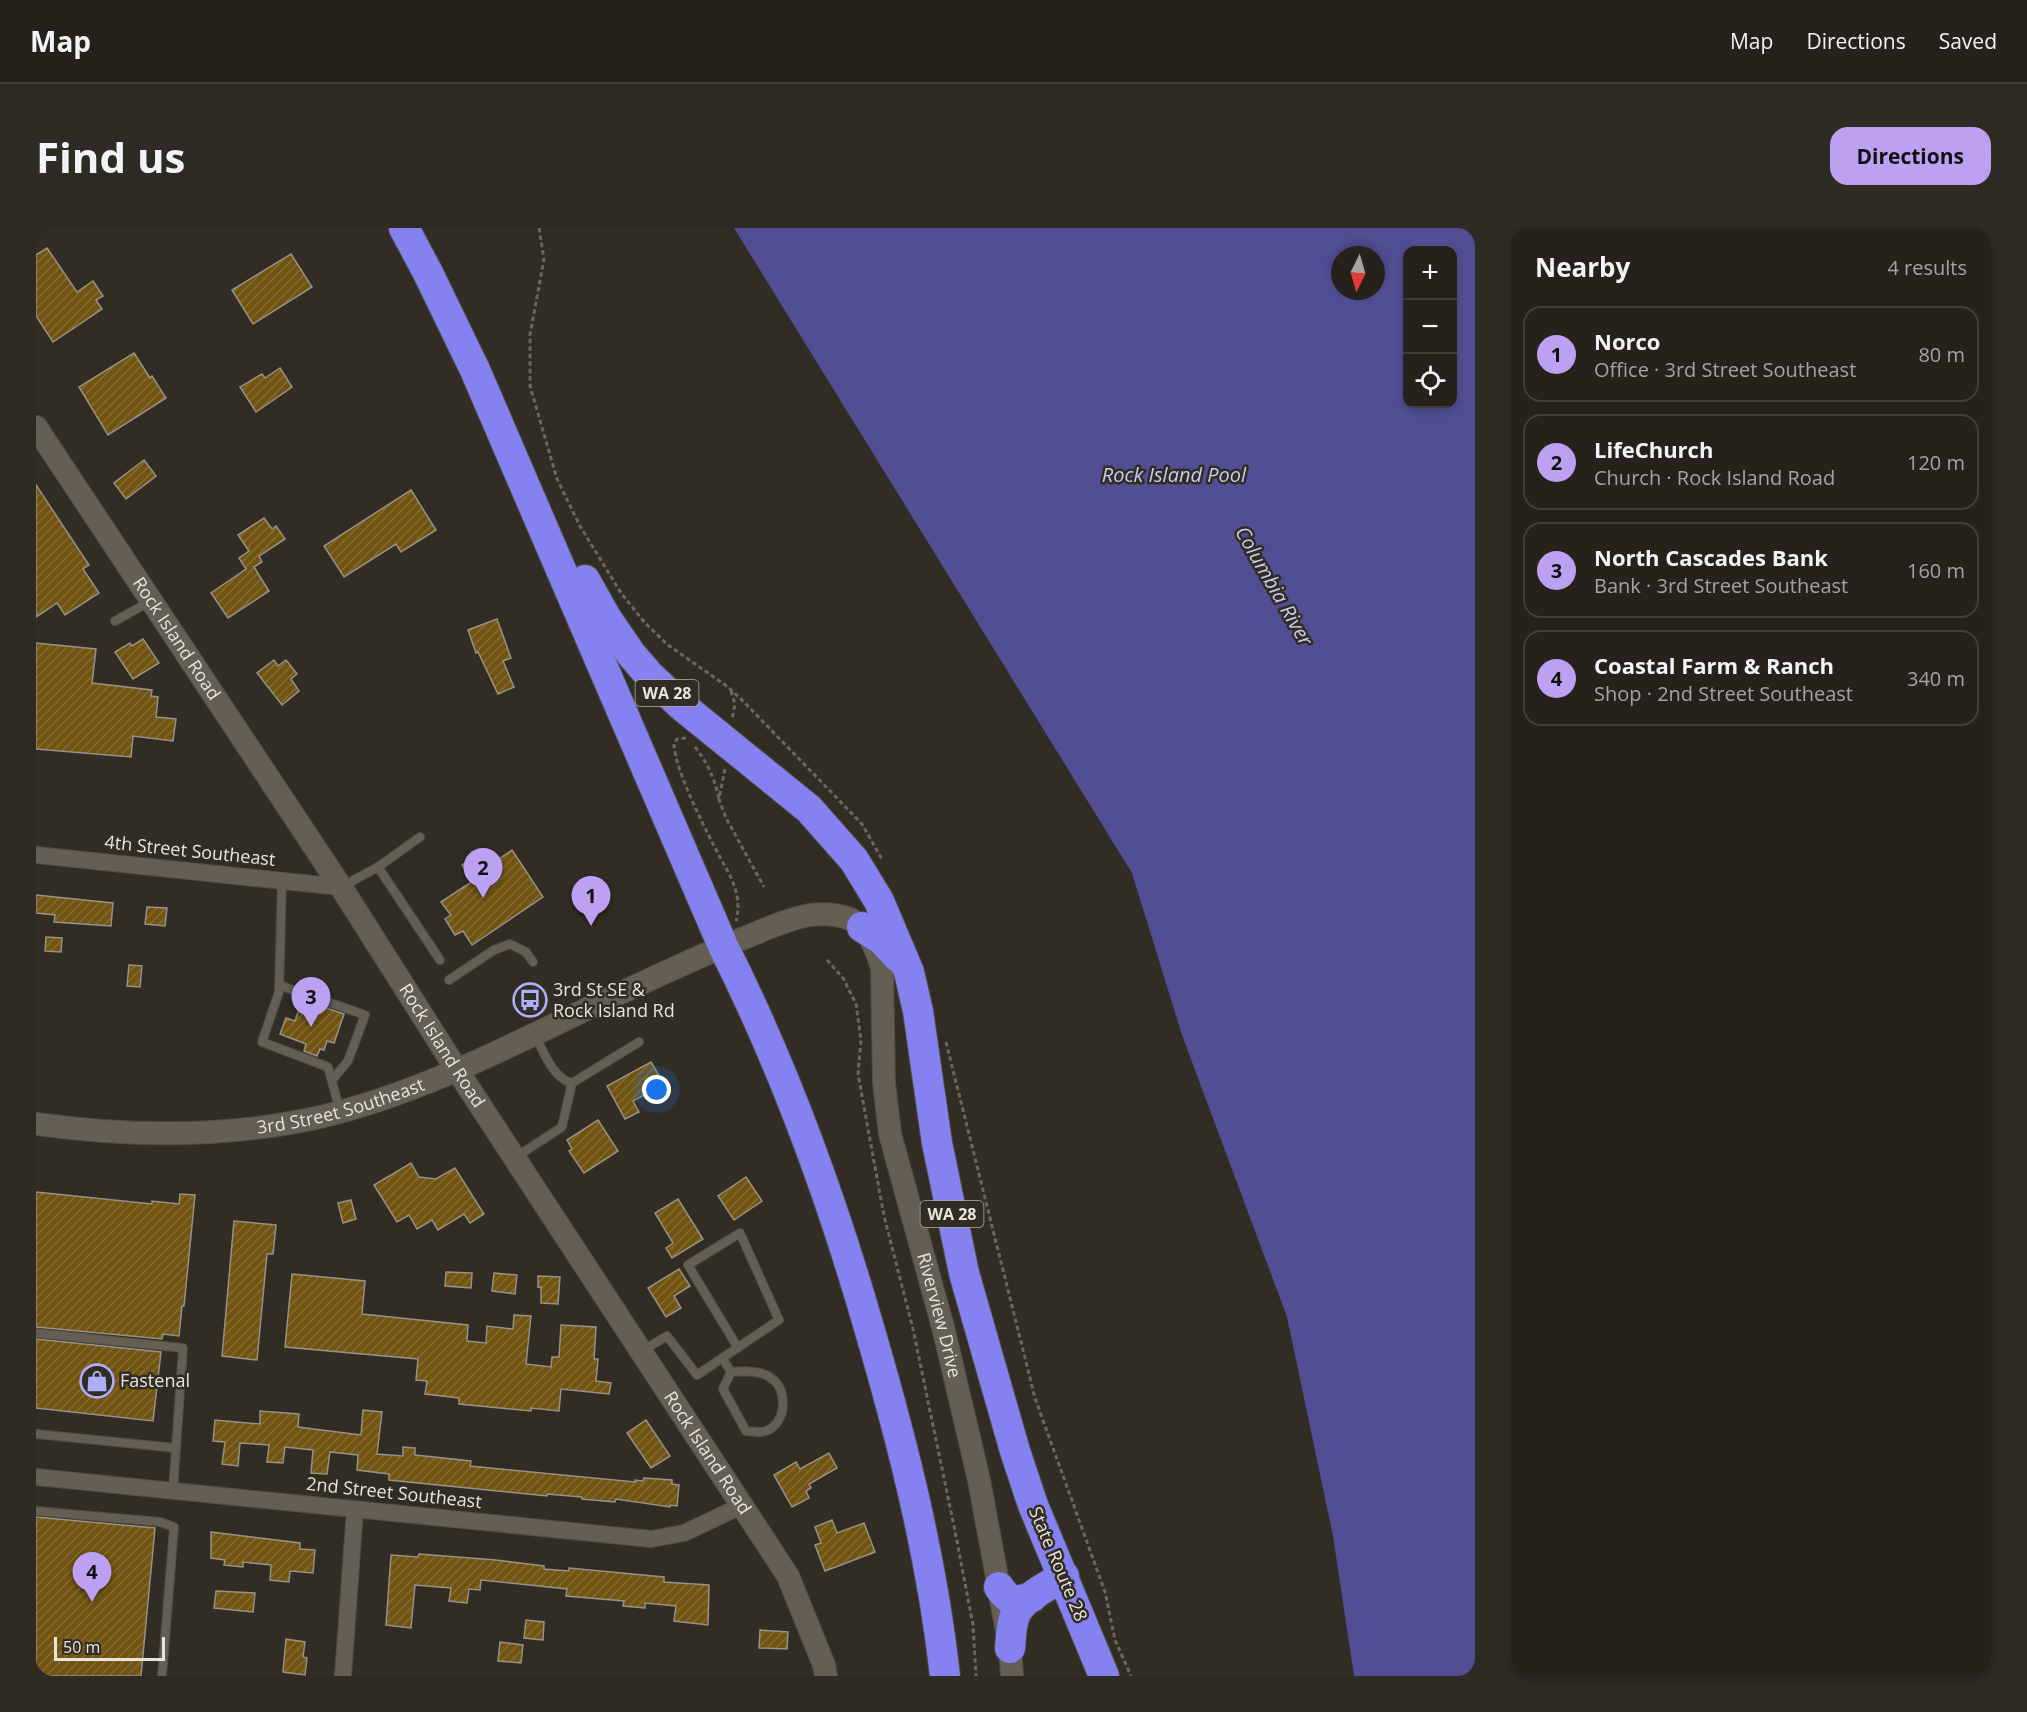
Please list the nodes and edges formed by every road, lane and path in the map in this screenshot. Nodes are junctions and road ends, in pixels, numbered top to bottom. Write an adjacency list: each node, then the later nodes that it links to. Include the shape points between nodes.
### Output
1 (404, 228): 3 (highway, WA 28)
2 (539, 228): 7 (path, via 544,259 530,335 531,386 556,478 621,593 645,623 668,645 728,687 735,704)
3 (475, 370): 19 (highway); 23 (highway, WA 28, via 533,474 597,603 621,640 659,686 793,794 838,840 879,901)
4 (36, 427): 5 (main road, Rock Island Road)
5 (152, 600): 6 (lane); 16 (main road, Rock Island Road)
6 (115, 621)
7 (731, 721)
8 (689, 740): 19 (path, via 680,738 674,744 678,762 739,897 735,929)
9 (694, 744): 11 (path, via 717,786)
10 (726, 764): 11 (path)
11 (719, 799): 17 (path)
12 (420, 837): 14 (lane)
13 (36, 855): 15 (street, 4th Street Southeast)
14 (378, 867): 16 (lane); 20 (lane)
15 (282, 880): 16 (street, 4th Street Southeast); 25 (lane)
16 (341, 887): 28 (main road, Rock Island Road)
17 (764, 887)
18 (862, 927): 19 (main road, via 843,917 810,915); 23 (highway, via 892,948); 47 (main road, Riverview Drive, via 882,968 884,1083 890,1134 980,1480)
19 (723, 946): 26 (main road, 3rd Street Southeast); 53 (highway, via 801,1123 852,1270 895,1415 926,1547)
20 (440, 960)
21 (827, 960): 54 (path, via 843,978 856,1004 861,1040 858,1074 884,1216 908,1306 956,1531 973,1625)
22 (532, 962): 24 (lane, via 526,952 510,944)
23 (909, 972): 46 (highway, State Route 28 / WA 28, via 937,1143 964,1273 1015,1451)
24 (448, 980)
25 (279, 985): 29 (lane, via 262,1042 328,1067); 29 (lane, via 365,1015 348,1061)
26 (534, 1034): 28 (main road, 3rd Street Southeast); 30 (lane, via 551,1066 563,1081)
27 (639, 1042): 30 (lane)
28 (457, 1070): 31 (main road, 3rd Street Southeast); 33 (main road, Rock Island Road)
29 (332, 1080): 31 (lane)
30 (572, 1083): 33 (lane, via 562,1127)
31 (340, 1111): 32 (main road, 3rd Street Southeast, via 258,1128 198,1133 121,1132)
32 (36, 1124)
33 (515, 1158): 36 (main road, Rock Island Road)
34 (36, 1333): 40 (lane, via 183,1348)
35 (738, 1348): 35 (lane, via 779,1320 740,1233 688,1265); 37 (lane)
36 (641, 1351): 37 (lane, via 667,1336 697,1375); 43 (main road, Rock Island Road)
37 (722, 1358): 38 (lane)
38 (731, 1372): 38 (lane, via 723,1389 746,1431 763,1433 773,1427 781,1414 780,1387 770,1376)
39 (36, 1434): 40 (lane)
40 (176, 1448): 42 (lane)
41 (36, 1477): 42 (street, 2nd Street Southeast)
42 (172, 1490): 44 (street, 2nd Street Southeast)
43 (741, 1506): 44 (street, 2nd Street Southeast, via 684,1533 651,1539); 52 (main road, Rock Island Road, via 788,1576)
44 (355, 1509): 51 (street)
45 (36, 1511): 50 (lane, via 160,1522 174,1527)
46 (1064, 1576): 48 (highway); 55 (highway, State Route 28 / WA 28)
47 (999, 1587): 48 (highway, via 1012,1600); 49 (main road, Riverview Drive)
48 (1032, 1597): 49 (highway, via 1015,1616)
49 (1011, 1662)
50 (162, 1676)
51 (343, 1676)
52 (826, 1676)
53 (945, 1676)
54 (976, 1676)
55 (1104, 1676)

